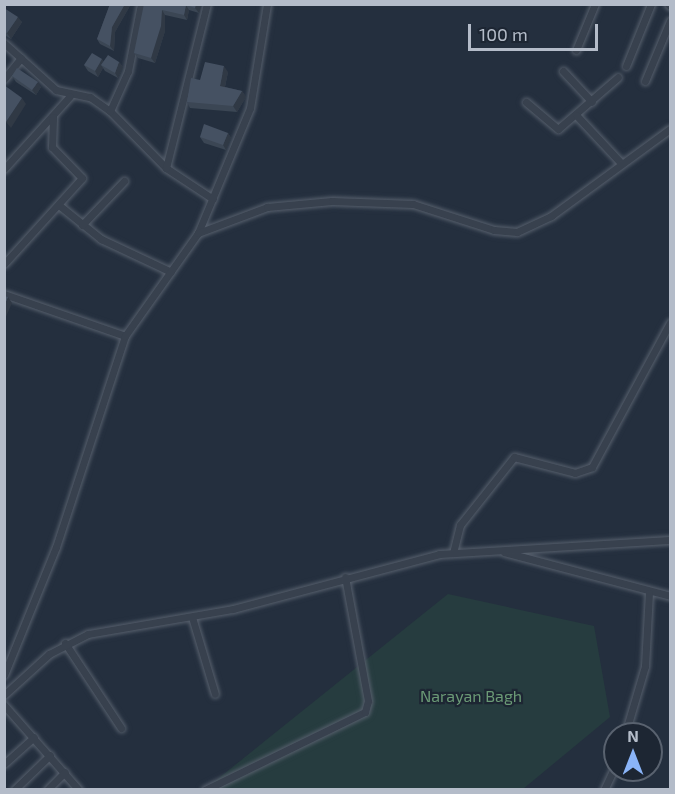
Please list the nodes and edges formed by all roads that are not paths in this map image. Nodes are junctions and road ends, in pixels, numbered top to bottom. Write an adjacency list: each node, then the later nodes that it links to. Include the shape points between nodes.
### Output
1 (141, 4): 18 (street, via 128,71)
2 (207, 4): 23 (street)
3 (267, 4): 26 (street, via 250,108)
4 (595, 4): 8 (street)
5 (651, 4): 10 (street)
6 (670, 21): 14 (street)
7 (4, 43): 9 (street)
8 (576, 50)
9 (21, 58): 13 (street); 15 (street)
10 (626, 66)
11 (563, 70): 17 (street)
12 (618, 77): 17 (street)
13 (4, 79)
14 (645, 81)
15 (70, 96): 18 (street, via 90,97); 20 (street)
16 (526, 102): 19 (street, via 553,128)
17 (592, 102): 19 (street)
18 (110, 111): 23 (street)
19 (577, 116): 22 (street)
20 (53, 117): 24 (street); 27 (street, via 54,151 82,174)
21 (670, 129): 22 (street)
22 (620, 162): 29 (street, via 545,220 517,232 494,230 413,204 332,201 267,207)
23 (166, 168): 26 (street)
24 (4, 169)
25 (124, 181): 28 (street)
26 (213, 199): 29 (street)
27 (60, 206): 28 (street); 30 (street)
28 (82, 225): 31 (street)
29 (198, 234): 31 (street)
30 (4, 264)
31 (171, 272): 34 (street)
32 (4, 294): 34 (street)
33 (670, 322): 37 (street, via 592,467 574,473 514,457 460,525)
34 (125, 336): 43 (street, via 60,537)
35 (670, 540): 36 (street)
36 (496, 549): 37 (street); 39 (street)
37 (453, 553): 38 (street)
38 (345, 578): 41 (street); 56 (street, via 368,701 365,712)
39 (649, 593): 40 (street); 47 (street, via 645,666)
40 (670, 596)
41 (192, 617): 42 (street, via 98,632); 44 (street)
42 (64, 643): 45 (street); 48 (street)
43 (4, 675)
44 (215, 694)
45 (4, 695)
46 (4, 705): 49 (street)
47 (629, 722)
48 (121, 728)
49 (34, 737): 50 (street); 51 (street)
50 (50, 755): 52 (street); 53 (street)
51 (4, 764)
52 (64, 772): 54 (street); 55 (street)
53 (14, 789)
54 (47, 789)
55 (79, 789)
56 (205, 789)

